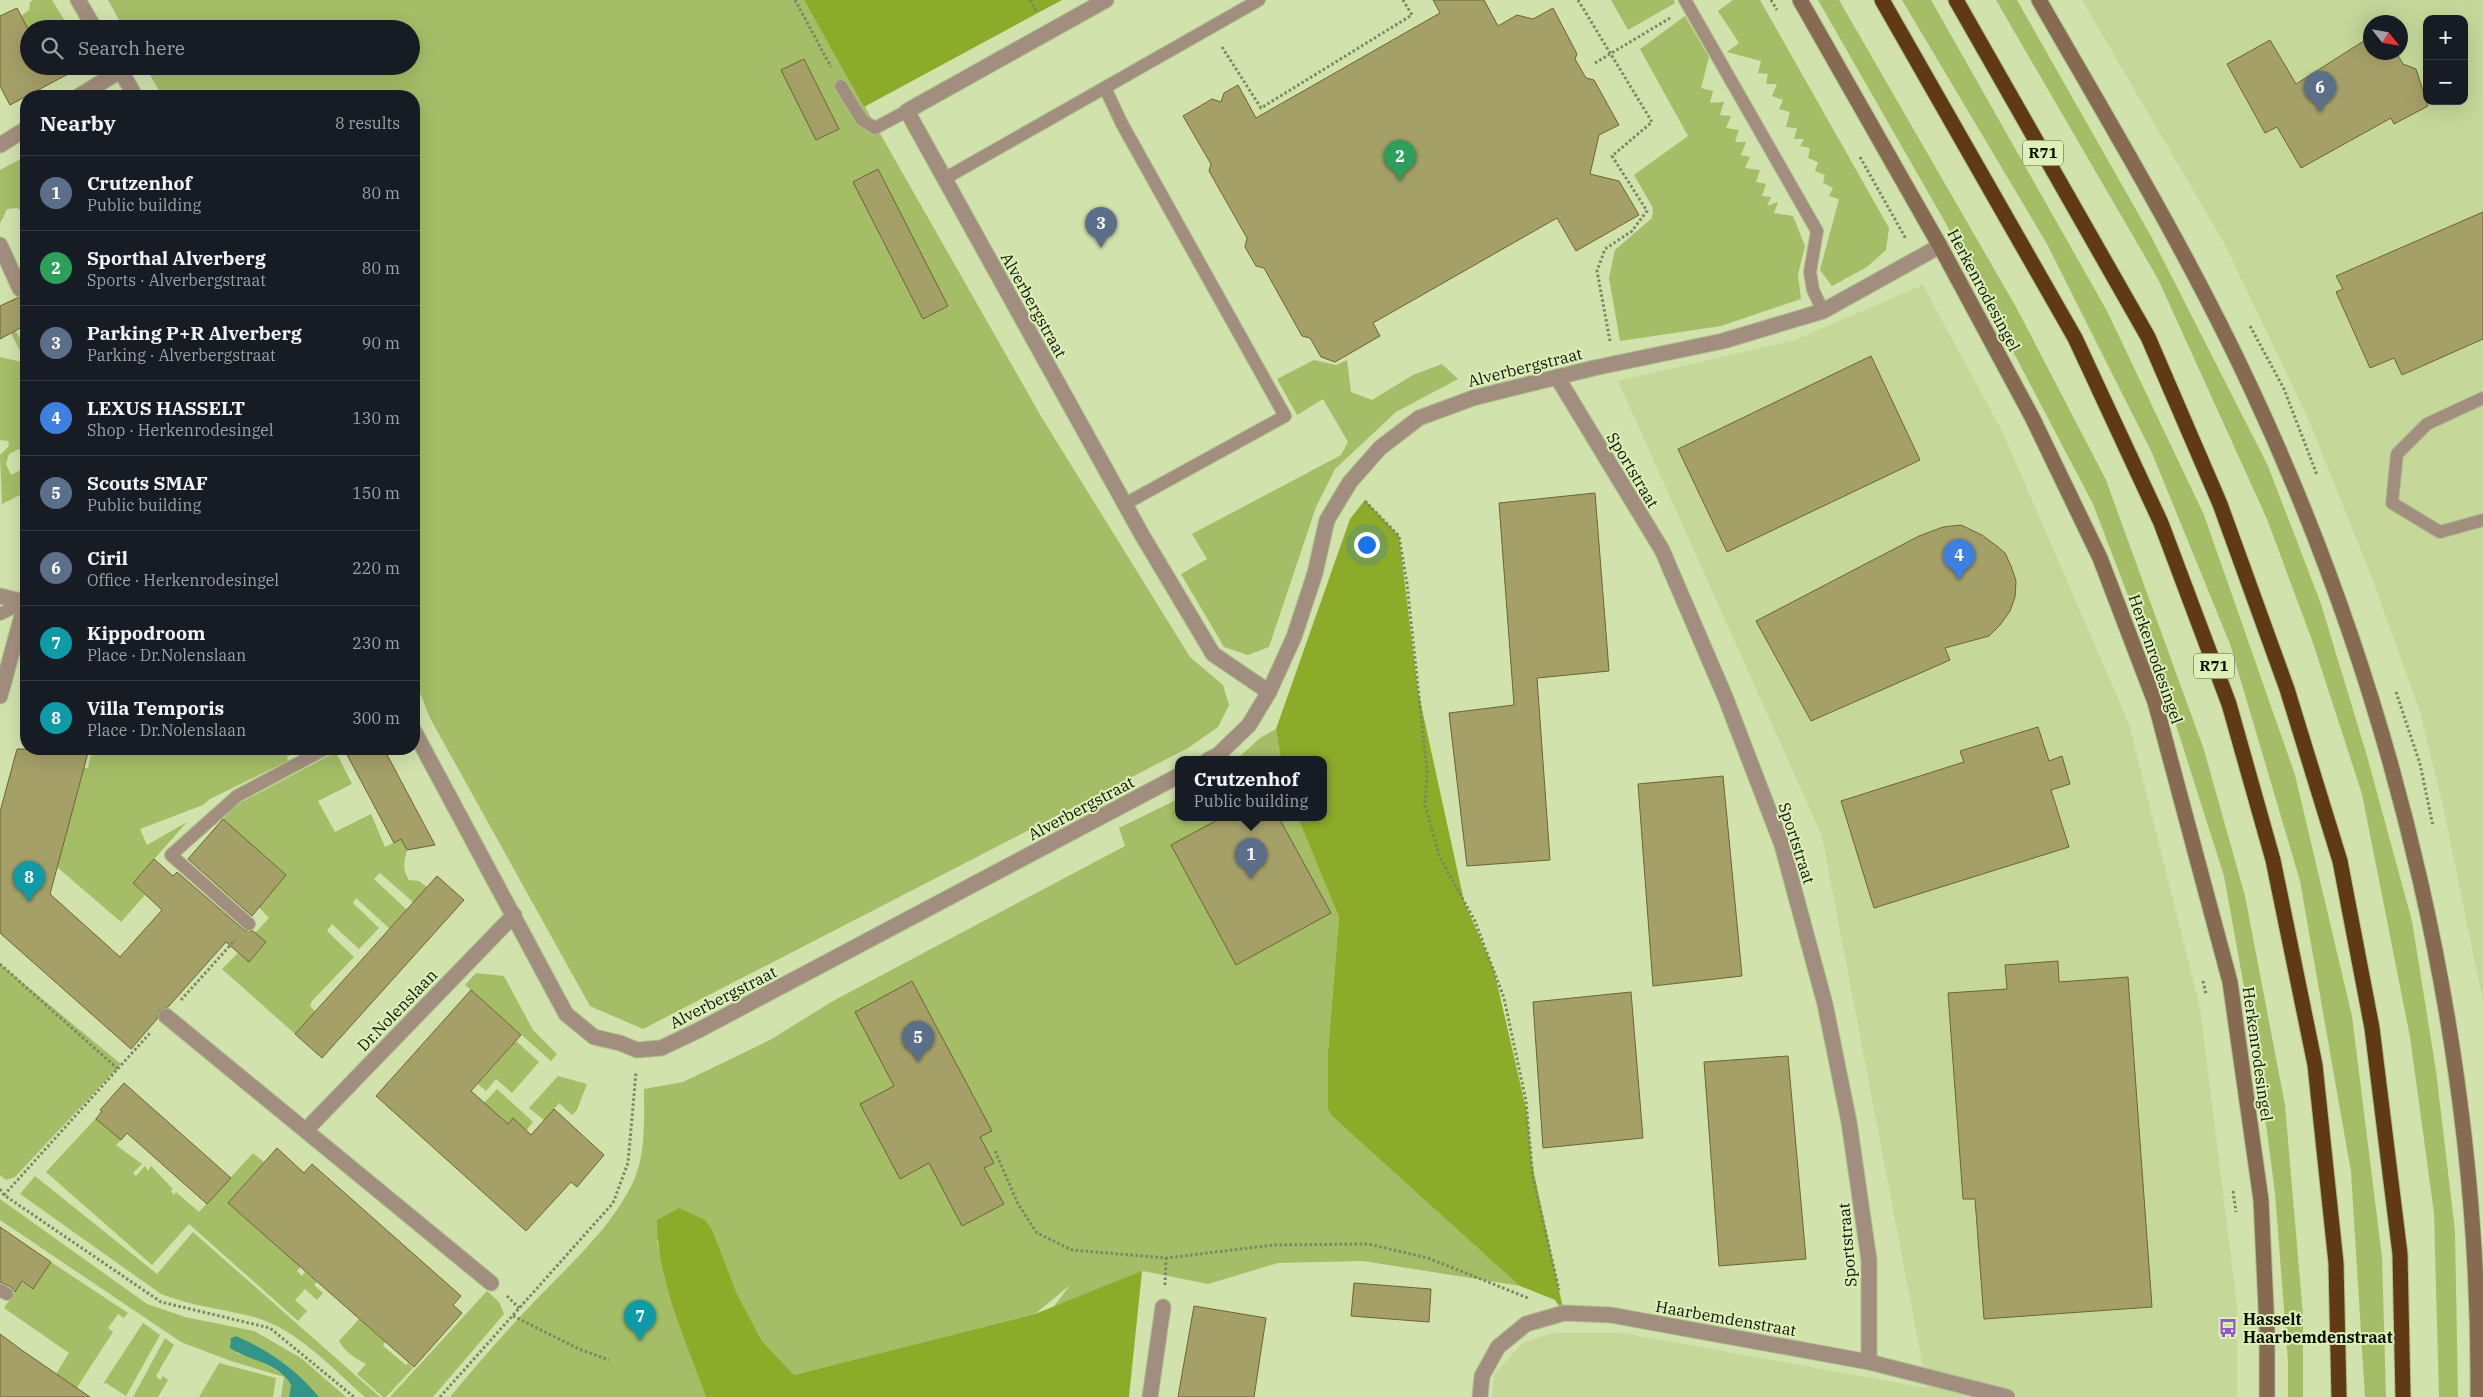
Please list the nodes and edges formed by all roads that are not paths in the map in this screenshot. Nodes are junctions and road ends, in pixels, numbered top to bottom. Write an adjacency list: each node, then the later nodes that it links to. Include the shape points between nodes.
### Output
1 (78, 0): 9 (street)
2 (1106, 0): 16 (street)
3 (1259, 0): 13 (lane)
4 (1800, 0): 21 (street, Herkenrodesingel)
5 (1882, 0): 50 (highway, R71, via 2075,338 2161,523 2229,704 2273,860 2315,1065 2336,1262)
6 (1956, 0): 51 (highway, R71, via 2148,337 2220,504 2287,688 2340,861 2372,1028 2400,1254)
7 (2039, 0): 52 (street, via 2188,262 2250,386 2313,529 2387,752 2416,861 2457,1082 2469,1187)
8 (1687, 4): 23 (lane, via 1817,231 1810,272 1813,290)
9 (90, 20)
10 (110, 75): 14 (street)
11 (123, 75): 15 (street)
12 (841, 86): 16 (lane, via 862,120 875,128)
13 (1105, 88): 19 (lane); 26 (lane, via 1285,416)
14 (88, 90)
15 (131, 90)
16 (907, 111): 19 (street, Alverbergstraat)
17 (20, 133): 18 (street)
18 (0, 145)
19 (944, 179): 26 (street, Alverbergstraat)
20 (0, 245): 22 (street)
21 (1940, 246): 23 (street, Alverbergstraat); 49 (street, Herkenrodesingel, via 2032,417 2100,558 2155,702 2230,982 2261,1200)
22 (20, 289)
23 (1823, 311): 24 (street, Alverbergstraat, via 1723,341)
24 (1557, 377): 33 (street, Alverbergstraat, via 1473,398 1420,418 1380,448 1350,482 1327,520 1315,573 1294,637); 45 (street, Sportstraat, via 1662,550 1726,699 1782,845 1825,1004 1849,1122 1869,1260)
25 (2483, 398): 27 (lane, via 2427,424 2396,454 2392,503 2440,532)
26 (1125, 504): 33 (street, Alverbergstraat, via 1213,654)
27 (2483, 520)
28 (0, 596): 29 (street)
29 (20, 600)
30 (20, 604): 31 (lane)
31 (0, 614)
32 (20, 620): 34 (street)
33 (1269, 692): 37 (street, Alverbergstraat, via 1249,725)
34 (0, 696)
35 (420, 742): 39 (street, Alverbergstraat)
36 (314, 755): 40 (lane, via 237,796 171,855)
37 (1216, 756)
38 (1175, 778): 39 (street, Alverbergstraat, via 661,1048 637,1050 594,1037 566,1014)
39 (514, 915): 42 (street, Dr.Nolenslaan)
40 (250, 924)
41 (166, 1016): 42 (street)
42 (306, 1130): 43 (street)
43 (491, 1283)
44 (1163, 1307): 46 (street)
45 (1869, 1362): 47 (street, Haarbemdenstraat, via 1611,1315 1564,1312 1526,1324 1498,1347 1482,1376); 48 (street, Haarbemdenstraat)
46 (1150, 1397)
47 (1480, 1397)
48 (2007, 1397)
49 (2267, 1397)
50 (2339, 1397)
51 (2402, 1397)
52 (2478, 1397)

